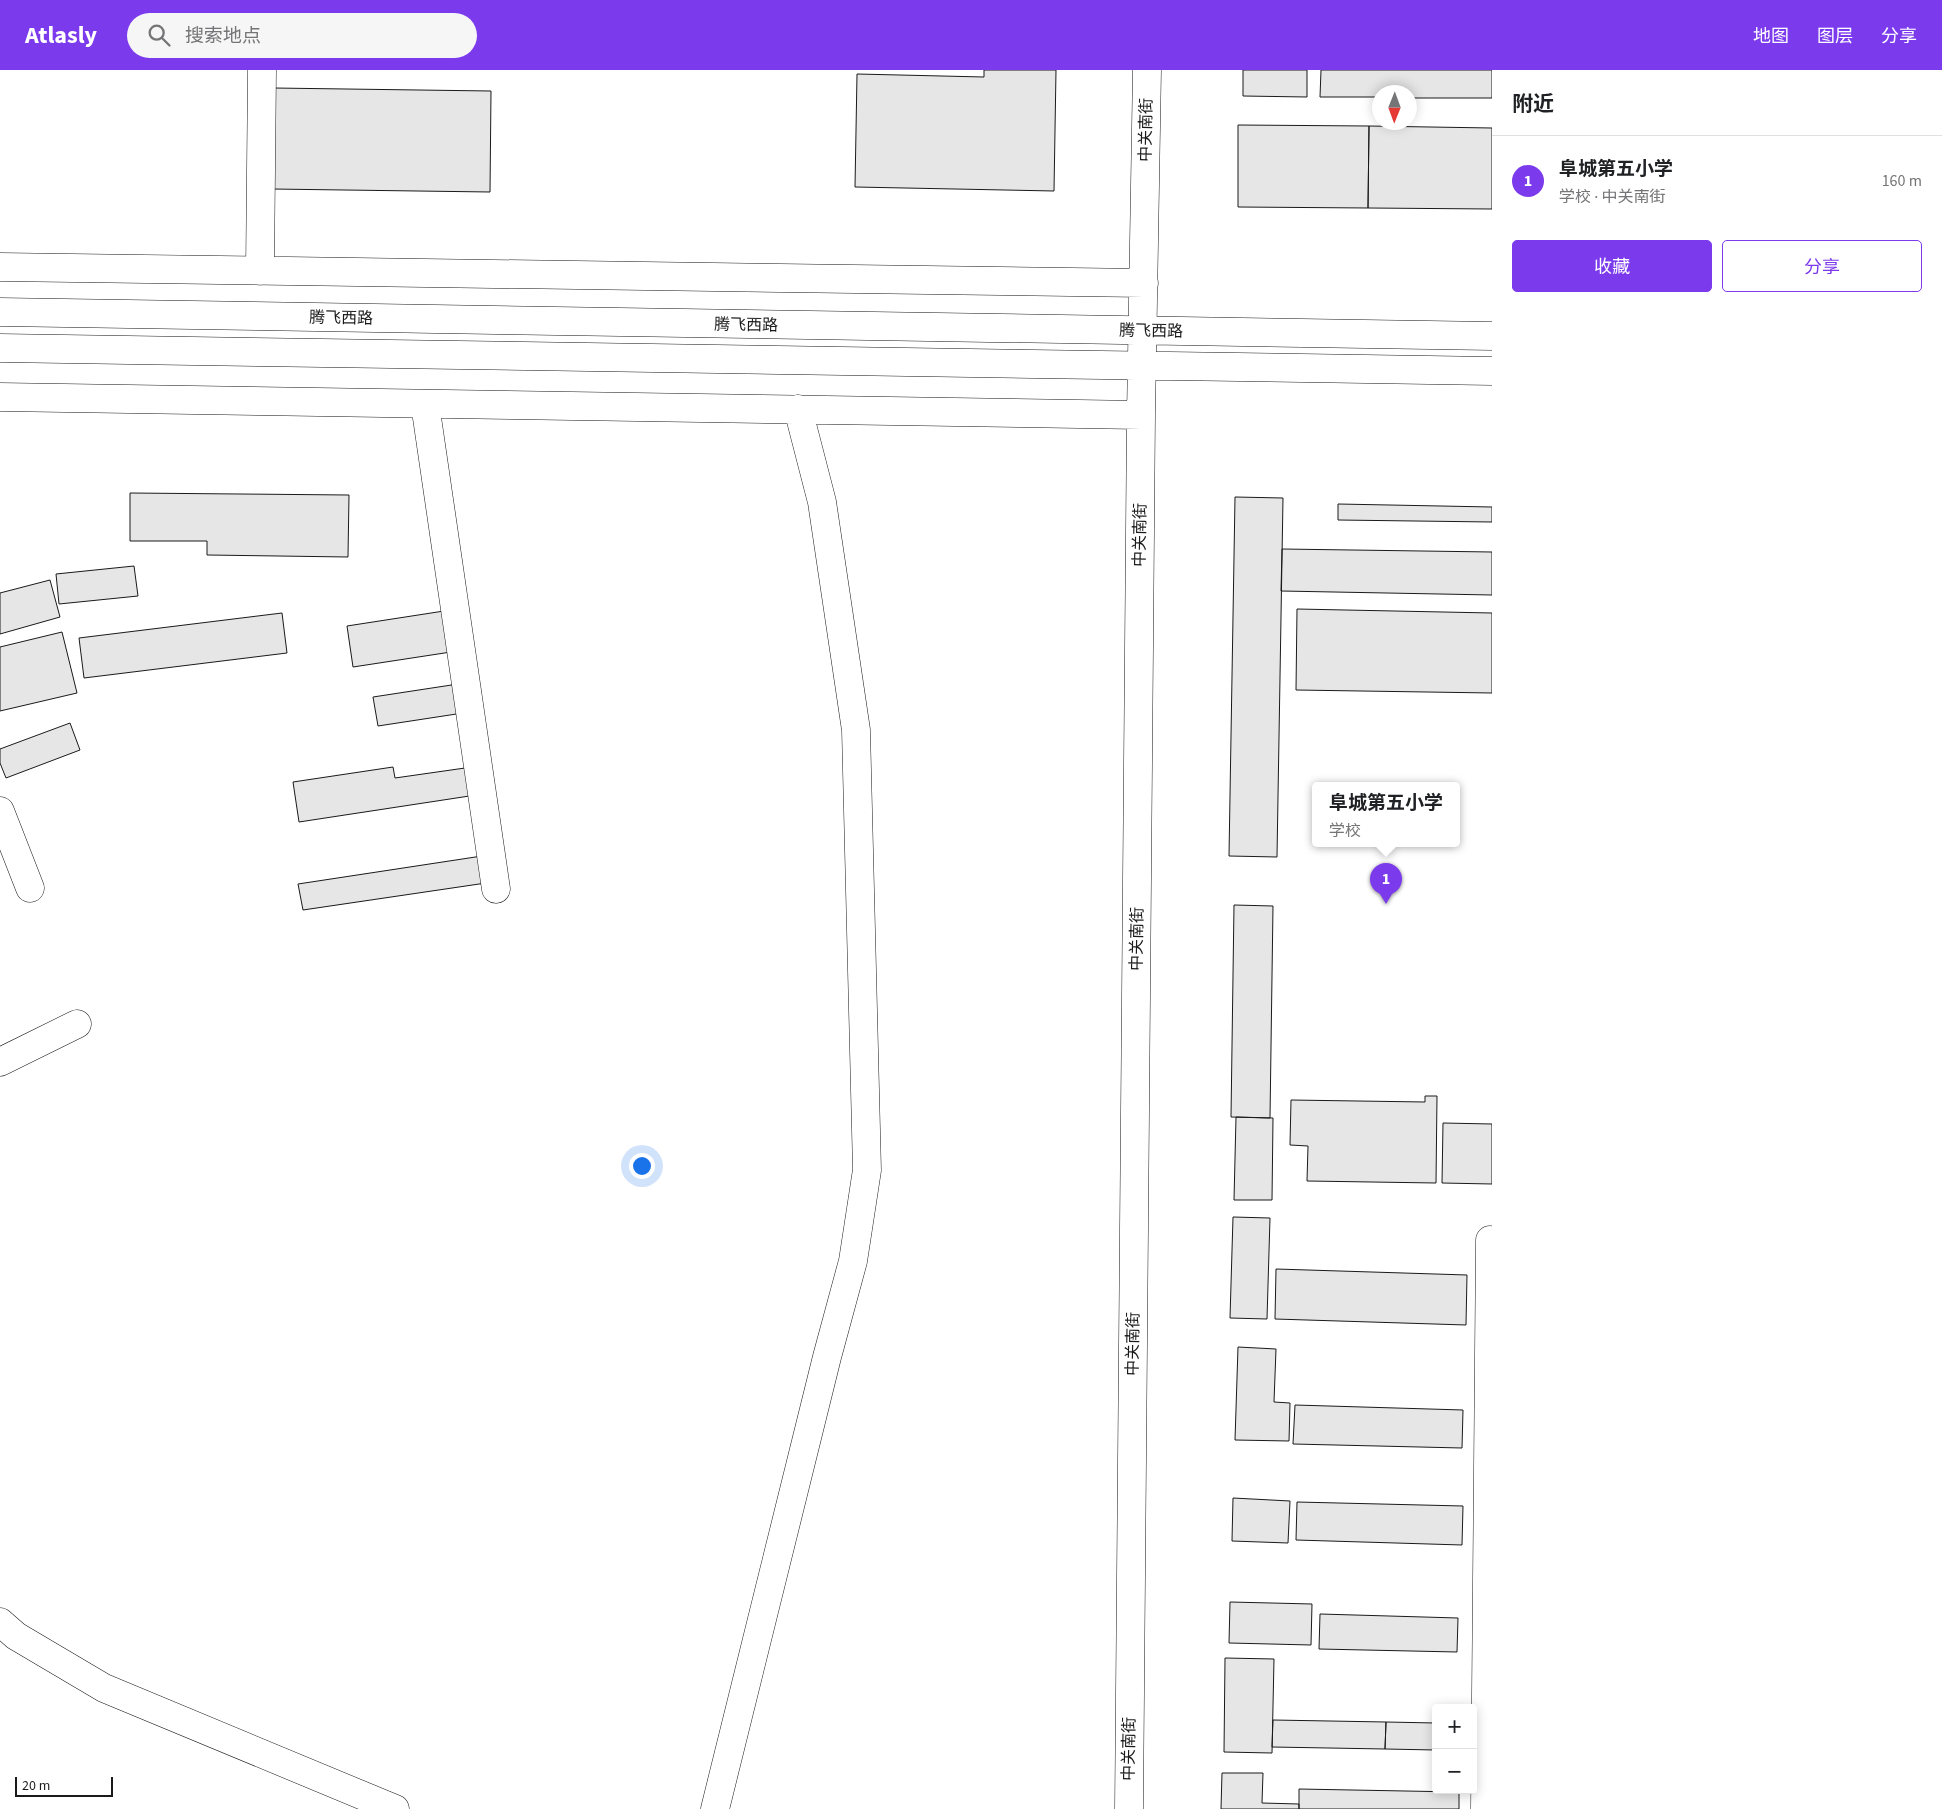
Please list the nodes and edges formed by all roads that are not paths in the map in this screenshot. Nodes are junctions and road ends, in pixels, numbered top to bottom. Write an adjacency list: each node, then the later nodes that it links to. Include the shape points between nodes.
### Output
1 (262, 70): 4 (street)
2 (1147, 70): 5 (street, 中关南街)
3 (0, 267): 4 (street)
4 (260, 271): 5 (street)
5 (1144, 283): 7 (street, 中关南街)
6 (0, 312): 7 (street, 腾飞西路)
7 (1143, 331): 8 (street, 腾飞西路); 10 (street, 中关南街)
8 (1492, 336)
9 (0, 348): 10 (street)
10 (1142, 366): 11 (street); 15 (street, 中关南街)
11 (1492, 371)
12 (0, 397): 13 (street)
13 (425, 404): 14 (street); 18 (street)
14 (798, 409): 15 (street); 24 (street, via 822,502 856,730 867,1170 853,1261 826,1357)
15 (1141, 415): 25 (street, 中关南街)
16 (0, 811): 17 (street)
17 (30, 888)
18 (496, 889)
19 (77, 1024): 20 (street)
20 (0, 1062)
21 (1490, 1240): 26 (street)
22 (0, 1622): 23 (street, via 16,1636 104,1688)
23 (395, 1809)
24 (715, 1809)
25 (1129, 1809)
26 (1485, 1809)

